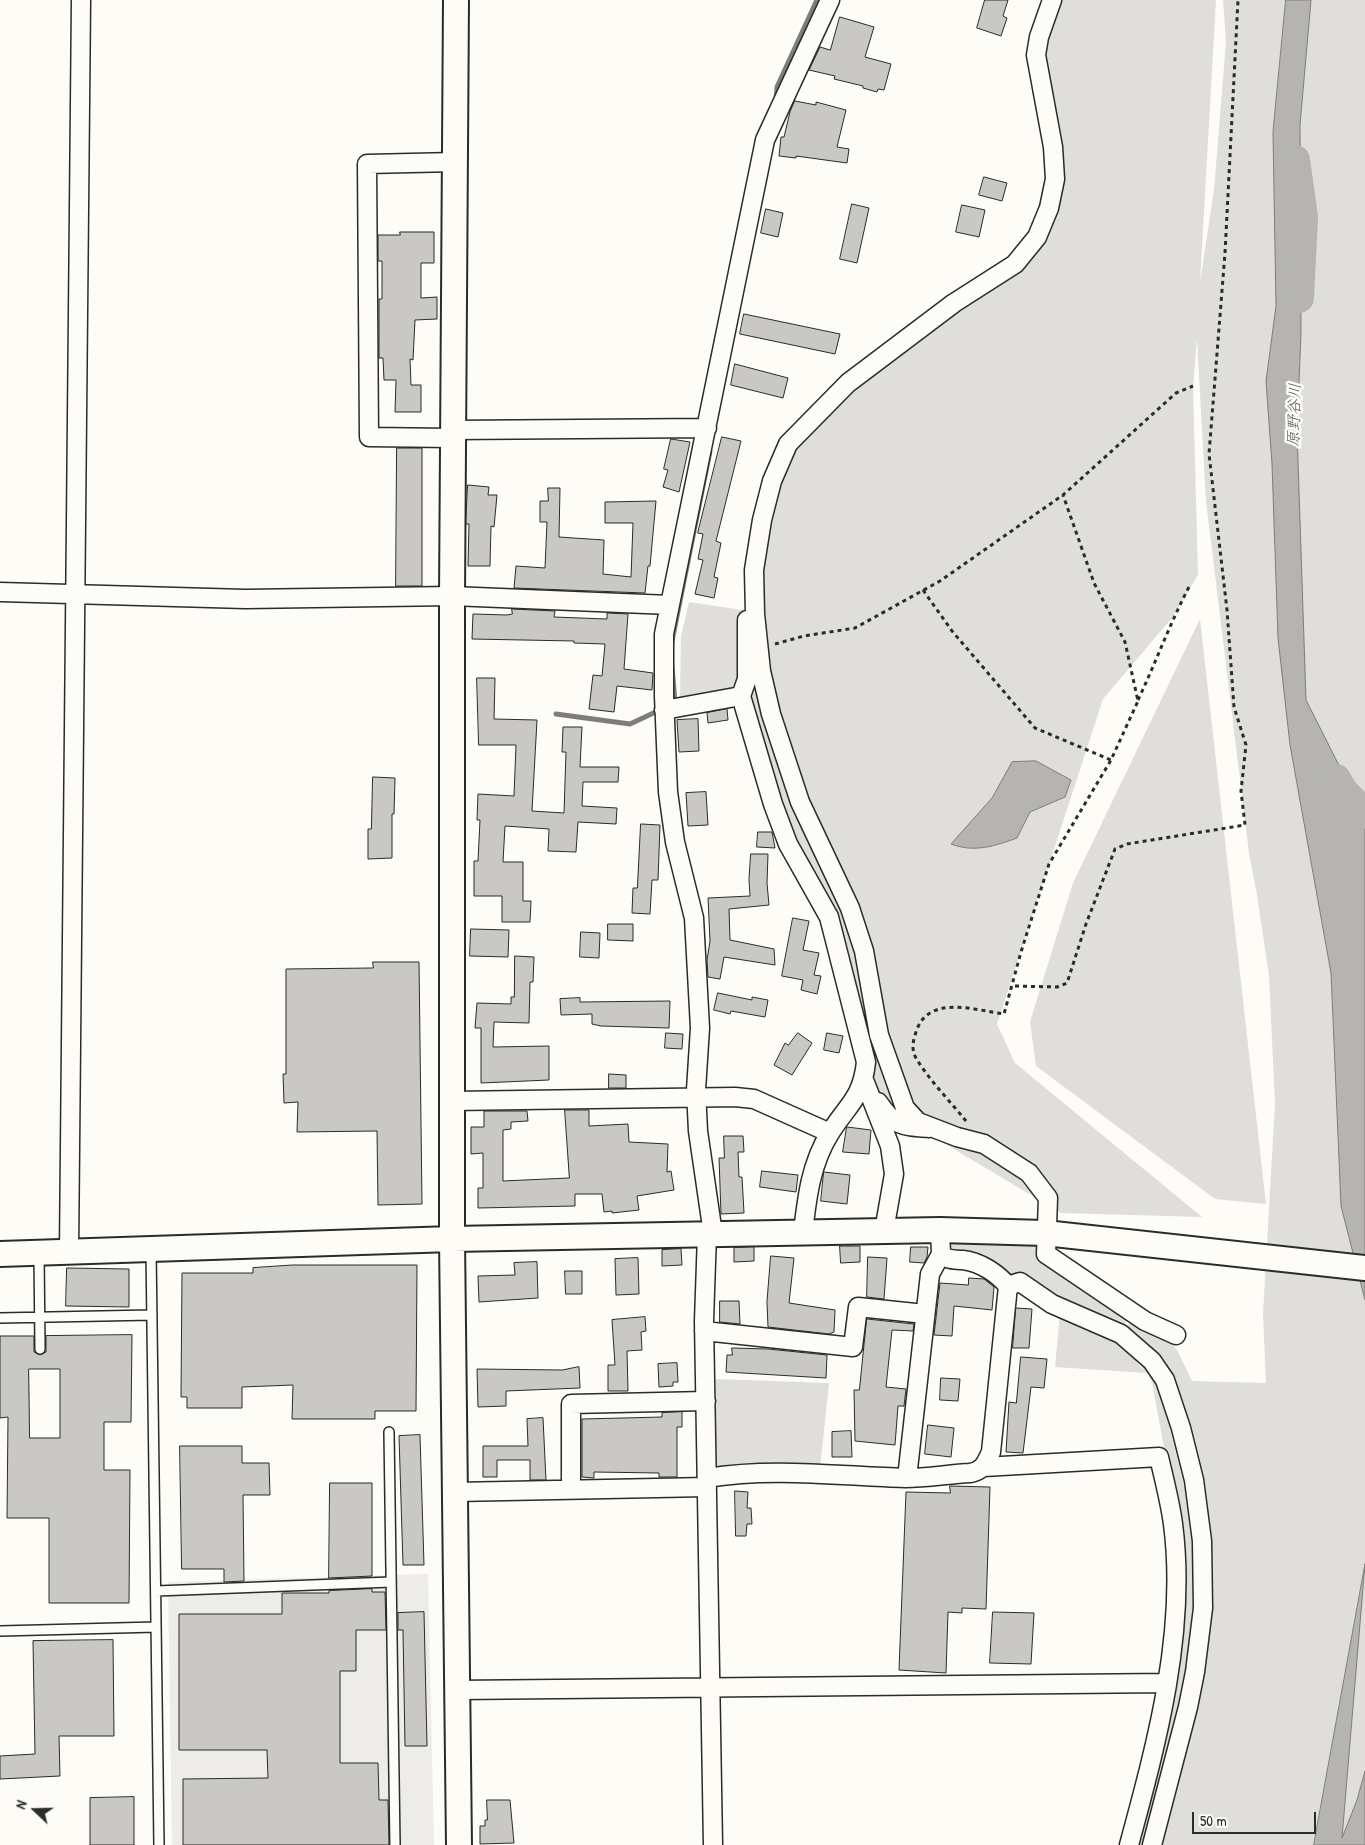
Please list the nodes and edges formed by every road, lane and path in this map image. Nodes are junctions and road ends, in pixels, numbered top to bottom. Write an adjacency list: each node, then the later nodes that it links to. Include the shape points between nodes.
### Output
1 (81, 0): 15 (street)
2 (456, 0): 6 (street)
3 (830, 0): 8 (street, via 766,140)
4 (1052, 0): 11 (street, via 1036,55 1053,147 1055,179 1049,208 1037,238 1015,264 954,303 848,383 788,444 772,481)
5 (1238, 0): 23 (path, via 1225,253 1209,454 1227,610 1234,707 1246,745 1241,791 1245,824 1127,844 1115,849 1067,983 1057,987)
6 (455, 162): 9 (street); 9 (street, via 368,164 369,437)
7 (1194, 386): 10 (path, via 1176,393)
8 (706, 428): 9 (street); 17 (street)
9 (453, 434): 16 (street)
10 (1063, 495): 13 (path); 20 (path, via 1094,583 1124,642)
11 (754, 570): 19 (street, via 747,615 747,679); 27 (street, via 754,614 761,672 774,723 800,802 850,908 864,951 879,1035 894,1081 905,1108 918,1122)
12 (1190, 586): 20 (path, via 1172,618 1156,664)
13 (923, 590): 18 (path, via 855,628 804,636 774,645); 22 (path, via 952,631 1035,728)
14 (0, 592): 15 (street)
15 (76, 593): 16 (street, via 246,599); 37 (street)
16 (452, 596): 17 (street); 26 (street)
17 (670, 605): 21 (street, via 664,634)
18 (772, 653)
19 (741, 696): 21 (street); 24 (street, via 788,844 829,917 866,1062)
20 (1138, 701): 22 (path)
21 (664, 710): 25 (street, via 668,792 675,842 694,918 700,1028)
22 (1111, 760): 29 (path, via 1049,864 1004,1014 952,1006 936,1008 925,1015 912,1043 915,1057)
23 (1015, 986)
24 (864, 1080): 27 (street, via 890,1119 906,1126); 28 (street, via 858,1097); 31 (street, via 890,1146 894,1174)
25 (696, 1099): 26 (street); 28 (street, via 754,1099); 34 (street)
26 (452, 1101): 35 (street)
27 (935, 1128): 29 (street)
28 (830, 1133): 32 (street, via 808,1185)
29 (984, 1144): 33 (street, via 1029,1173 1048,1198)
30 (940, 1230): 31 (street); 33 (street); 40 (street)
31 (884, 1231): 32 (street)
32 (803, 1232): 34 (street)
33 (1046, 1233): 41 (street); 44 (street, via 1046,1254)
34 (710, 1234): 35 (street); 48 (street)
35 (452, 1239): 36 (street); 58 (street)
36 (151, 1250): 37 (street); 45 (lane)
37 (69, 1252): 38 (street)
38 (39, 1253): 39 (street); 46 (lane)
39 (0, 1254)
40 (941, 1254): 42 (street, via 947,1260 977,1263 1000,1276); 43 (street, via 930,1274)
41 (1365, 1268)
42 (1008, 1286): 49 (street, via 1020,1282 1052,1304); 54 (street, via 991,1452)
43 (925, 1314): 48 (street, via 858,1307 853,1347); 55 (street)
44 (1135, 1314): 49 (street); 50 (street)
45 (152, 1315): 46 (lane); 60 (lane)
46 (40, 1317): 47 (lane); 51 (lane)
47 (0, 1318)
48 (704, 1331): 52 (street)
49 (1121, 1334): 71 (street, via 1152,1361 1165,1380 1194,1480 1202,1541 1203,1608 1195,1672)
50 (1176, 1335)
51 (40, 1349)
52 (706, 1401): 56 (street); 57 (street, via 571,1404)
53 (389, 1432): 59 (lane)
54 (984, 1466): 55 (street, via 979,1471); 63 (street, via 1159,1457 1173,1524 1176,1574 1175,1620)
55 (907, 1478): 56 (street, via 828,1473 725,1475)
56 (707, 1482): 57 (street); 64 (street)
57 (571, 1490): 58 (street)
58 (455, 1492): 65 (street)
59 (391, 1582): 60 (lane); 67 (lane)
60 (156, 1591): 61 (lane)
61 (156, 1626): 62 (lane); 66 (lane)
62 (0, 1632)
63 (1167, 1683): 64 (street); 70 (street)
64 (712, 1686): 65 (street); 69 (street)
65 (457, 1690): 68 (street)
66 (159, 1845)
67 (395, 1845)
68 (459, 1845)
69 (713, 1845)
70 (1129, 1845)
71 (1152, 1845)

